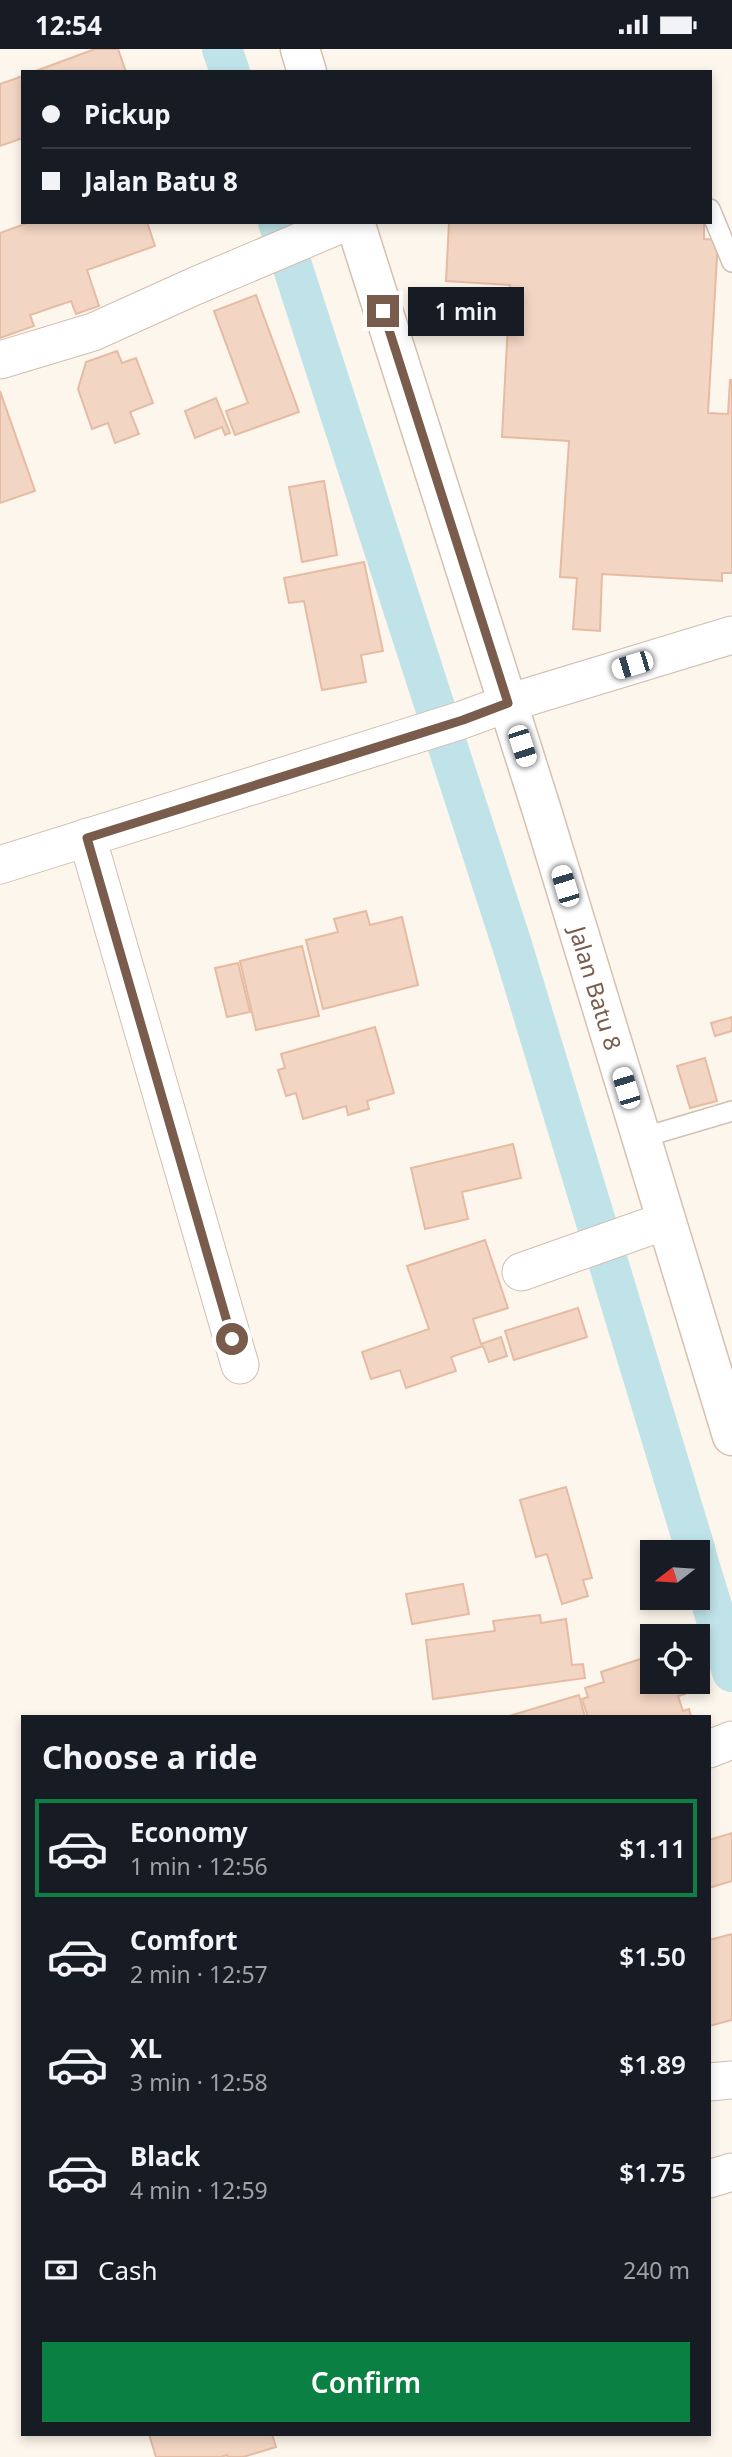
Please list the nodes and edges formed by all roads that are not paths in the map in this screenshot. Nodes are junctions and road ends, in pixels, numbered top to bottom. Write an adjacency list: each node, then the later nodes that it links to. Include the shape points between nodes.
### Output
1 (300, 49): 2 (street)
2 (306, 70)
3 (712, 214): 6 (lane)
4 (341, 224): 7 (street, via 93,333)
5 (356, 224): 9 (street, Jalan Batu 8)
6 (732, 262)
7 (0, 360)
8 (732, 635): 9 (street)
9 (508, 703): 10 (street); 13 (street, Jalan Batu 8)
10 (87, 838): 11 (street); 16 (street)
11 (0, 865)
12 (732, 1111): 13 (lane)
13 (641, 1138): 14 (street, Jalan Batu 8)
14 (665, 1221): 15 (street); 17 (street, Jalan Batu 8)
15 (533, 1268)
16 (240, 1365)
17 (732, 1436)
18 (732, 1740): 19 (street)
19 (711, 1748)
20 (732, 2080): 21 (street)
21 (711, 2082)
22 (732, 2172): 23 (street)
23 (711, 2178)

